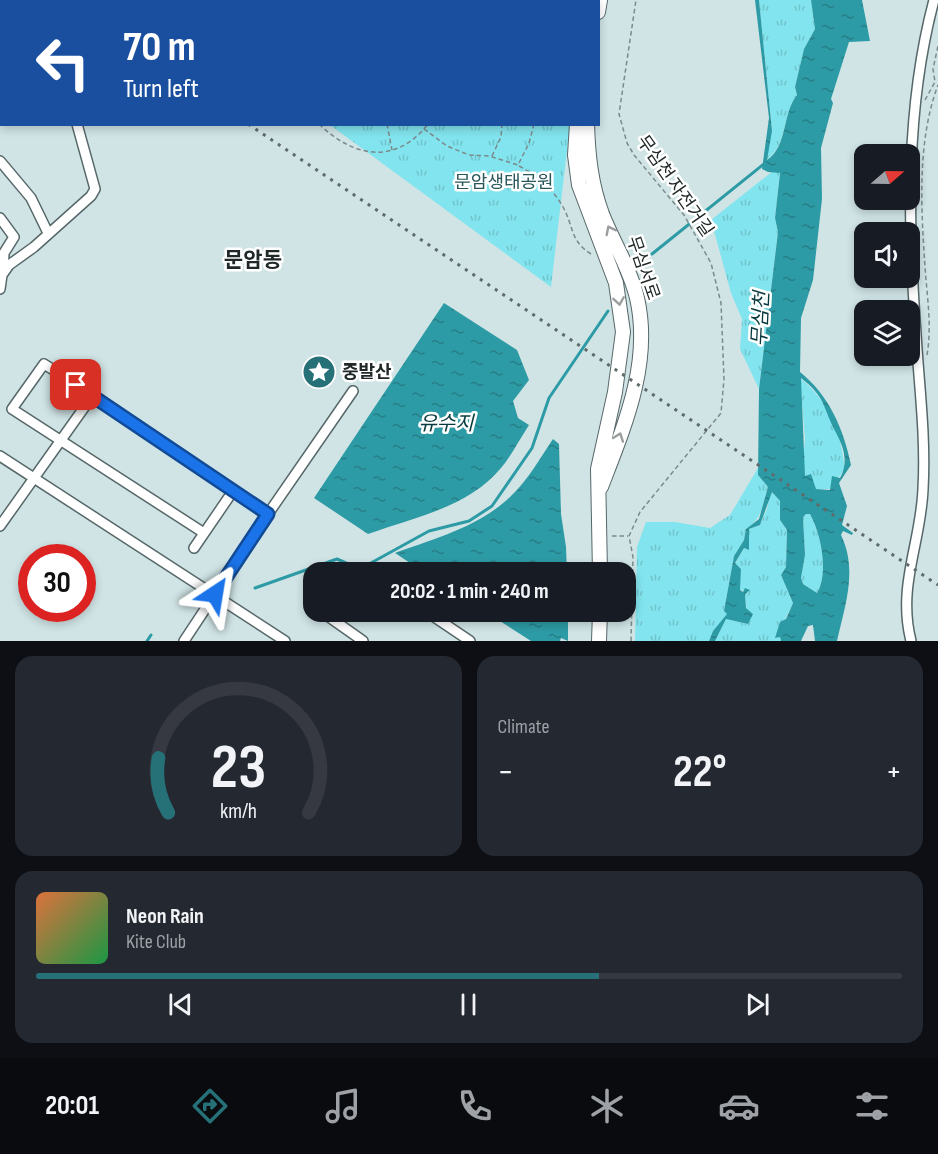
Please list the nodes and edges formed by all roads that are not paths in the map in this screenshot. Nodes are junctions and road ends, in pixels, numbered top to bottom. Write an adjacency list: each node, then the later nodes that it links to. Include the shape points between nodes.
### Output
1 (934, 0): 31 (street, via 919,66 909,221 923,443 923,490 904,605)
2 (78, 126): 7 (street, via 95,189)
3 (577, 126): 16 (street, 무심서로, one-way to 16, via 579,185 616,283 623,332 598,469)
4 (587, 126): 16 (street, 무심서로, one-way to 4, via 635,391 641,333 630,276 595,193)
5 (0, 161): 7 (street, via 31,198)
6 (0, 218): 8 (street, via 14,237 4,252)
7 (48, 233): 8 (street)
8 (2, 275): 9 (street)
9 (0, 289)
10 (353, 391): 17 (street)
11 (93, 395): 12 (street); 12 (street, via 44,364 12,409); 15 (street)
12 (61, 439): 14 (street); 19 (street)
13 (0, 456): 14 (street)
14 (34, 478): 18 (street); 22 (street)
15 (233, 490): 17 (street); 19 (street)
16 (599, 492): 21 (street, 무심서로)
17 (268, 514): 22 (street)
18 (0, 526)
19 (204, 533): 20 (street)
20 (194, 548)
21 (600, 562)
22 (215, 594): 26 (street); 27 (street)
23 (336, 622): 28 (street)
24 (442, 622): 29 (street)
25 (600, 622): 30 (street)
26 (184, 641)
27 (285, 641)
28 (363, 641)
29 (470, 641)
30 (599, 641)
31 (911, 641)

